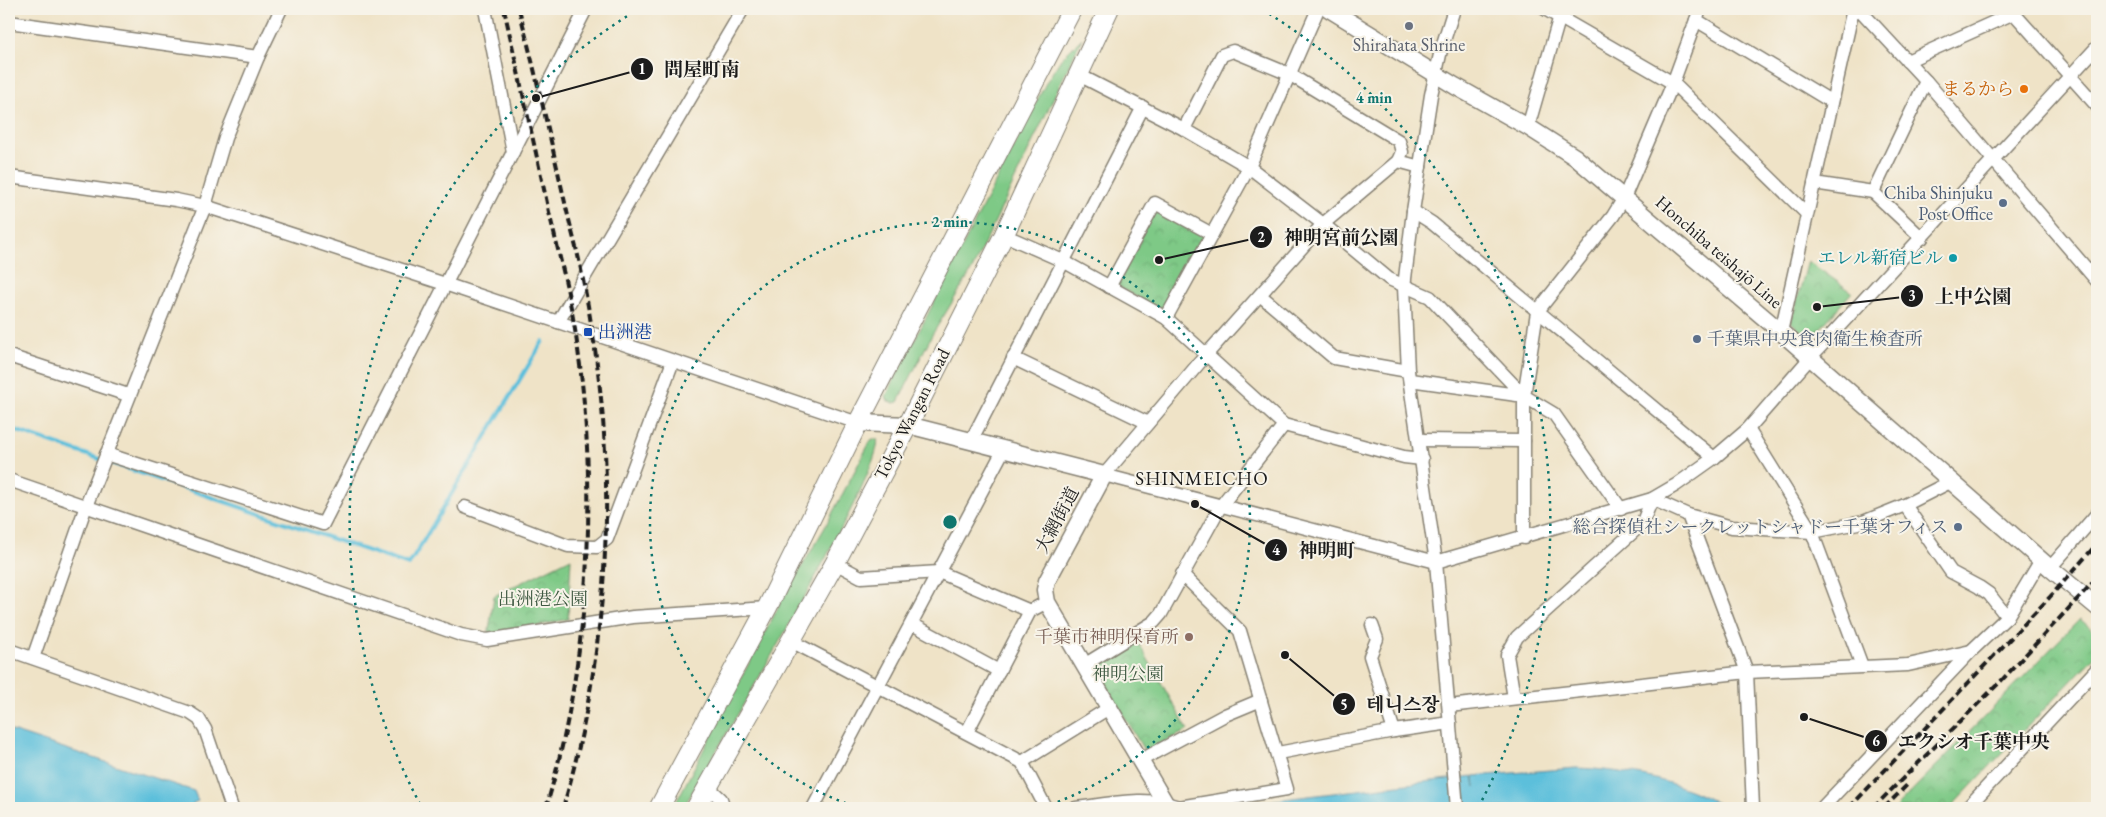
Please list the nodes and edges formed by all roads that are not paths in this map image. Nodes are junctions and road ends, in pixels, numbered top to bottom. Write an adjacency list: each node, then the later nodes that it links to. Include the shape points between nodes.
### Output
1 (281, 9): 18 (street)
2 (484, 9): 31 (street)
3 (586, 9): 31 (street)
4 (743, 9): 55 (street)
5 (1072, 9): 65 (highway)
6 (1109, 9): 21 (highway, Tokyo Wangan Road)
7 (1318, 9): 22 (street)
8 (1329, 9): 20 (main road, Honchiba teishajō Line)
9 (1454, 9): 20 (street)
10 (1545, 9): 14 (street)
11 (1853, 9): 26 (street)
12 (1859, 9): 19 (street)
13 (2012, 11): 19 (street); 23 (street)
14 (1561, 13): 25 (street); 29 (street)
15 (1698, 14): 25 (street); 26 (street)
16 (9, 22): 18 (street)
17 (2097, 47): 23 (street)
18 (258, 57): 40 (street, via 225,138)
19 (1907, 61): 24 (street)
20 (1435, 73): 29 (main road, Honchiba teishajō Line); 35 (street)
21 (1077, 74): 28 (street); 45 (highway, Tokyo Wangan Road)
22 (1289, 74): 30 (street, via 1233,51 1222,55); 33 (street, via 1399,141 1402,152); 34 (street)
23 (2071, 75): 27 (street); 32 (street)
24 (1926, 81): 32 (street); 38 (street)
25 (1673, 83): 39 (street); 42 (street)
26 (1832, 102): 37 (street)
27 (2097, 106)
28 (1143, 107): 30 (street); 47 (street)
29 (1528, 127): 39 (main road, Honchiba teishajō Line, via 1575,157)
30 (1184, 129): 34 (street)
31 (513, 152): 49 (street)
32 (1993, 160): 46 (street); 48 (street)
33 (1398, 161): 35 (street); 43 (street)
34 (1249, 167): 43 (street); 44 (street)
35 (1420, 167): 41 (street)
36 (9, 176): 40 (street)
37 (1814, 183): 38 (street); 42 (street)
38 (1873, 192): 46 (street)
39 (1624, 198): 53 (street); 56 (main road, Honchiba teishajō Line)
40 (205, 206): 49 (street); 63 (street)
41 (1413, 212): 51 (street); 53 (street, via 1432,223)
42 (1807, 214): 56 (street)
43 (1323, 224): 51 (street, via 1388,279); 52 (street)
44 (1212, 234): 50 (street, via 1155,203); 54 (street)
45 (1004, 235): 47 (street); 67 (highway, Tokyo Wangan Road)
46 (1922, 238): 60 (street)
47 (1063, 261): 50 (street); 59 (street)
48 (2097, 281)
49 (445, 284): 55 (street); 74 (street, via 323,524)
50 (1109, 287): 54 (street)
51 (1404, 287): 62 (street); 64 (street, via 1430,297)
52 (1260, 295): 57 (street); 62 (street, via 1334,358)
53 (1537, 312): 64 (street); 75 (street)
54 (1166, 318): 57 (street)
55 (558, 322): 61 (street)
56 (1781, 332): 60 (main road, Honchiba teishajō Line)
57 (1206, 354): 66 (street); 68 (street)
58 (9, 356): 63 (street)
59 (1013, 358): 66 (street); 71 (street)
60 (1810, 358): 69 (street); 79 (main road, Honchiba teishajō Line)
61 (673, 361): 65 (street); 83 (street, via 606,538 597,547 568,546)
62 (1409, 376): 64 (street); 70 (street)
63 (128, 395): 74 (street)
64 (1524, 396): 72 (street); 85 (street, via 1554,414)
65 (858, 422): 67 (main road, 大網街道); 97 (highway)
66 (1148, 423): 77 (street)
67 (908, 425): 71 (main road, 大網街道); 91 (highway, Tokyo Wangan Road)
68 (1284, 425): 76 (street); 84 (street)
69 (1748, 429): 75 (street); 88 (street)
70 (1419, 440): 72 (street); 76 (street)
71 (971, 441): 73 (main road, 大網街道)
72 (1524, 441): 89 (street)
73 (1004, 449): 77 (main road, 大網街道); 93 (street)
74 (106, 454): 82 (street)
75 (1714, 458): 80 (street)
76 (1422, 459): 90 (street)
77 (1104, 475): 84 (street); 95 (main road, 大網街道, via 1047,581)
78 (9, 480): 82 (street)
79 (1950, 482): 81 (street); 92 (main road, Honchiba teishajō Line)
80 (1652, 499): 85 (street); 87 (street); 112 (street, via 1642,524 1517,637 1508,655)
81 (1905, 505): 88 (street, via 1864,522); 99 (street, via 1951,572 1984,590)
82 (86, 506): 97 (street, via 461,635 487,640 633,617); 105 (street)
83 (465, 507)
84 (1220, 507): 90 (street); 94 (street)
85 (1622, 509): 89 (street)
86 (2097, 514): 92 (street)
87 (1688, 515): 88 (street, via 1732,527); 110 (street)
88 (1812, 532): 107 (street)
89 (1524, 538): 90 (street)
90 (1436, 562): 114 (street)
91 (835, 563): 93 (street, via 861,577); 102 (highway, Tokyo Wangan Road)
92 (2046, 564): 96 (main road, Honchiba teishajō Line); 99 (street)
93 (939, 572): 98 (street); 100 (street)
94 (1182, 574): 106 (street, via 1154,622); 113 (street, via 1240,631)
95 (1047, 602): 98 (street); 106 (main road)
96 (2097, 607)
97 (767, 608): 125 (highway)
98 (1030, 611): 109 (street)
99 (2007, 617): 104 (street)
100 (912, 624): 109 (street); 111 (street)
101 (1372, 625): 117 (street, via 1377,639 1370,656)
102 (791, 641): 111 (street); 122 (highway, Tokyo Wangan Road)
103 (9, 650): 105 (street)
104 (1971, 651): 107 (street, via 1908,664); 133 (street)
105 (33, 658): 124 (street, via 190,713 205,728)
106 (1084, 665): 115 (main road)
107 (1862, 666): 110 (street)
108 (2097, 669): 134 (street)
109 (1000, 671): 118 (street)
110 (1747, 672): 112 (street); 132 (street)
111 (878, 685): 118 (street); 128 (street)
112 (1514, 698): 114 (street)
113 (1261, 700): 119 (street); 120 (street, via 1225,715)
114 (1449, 706): 116 (street)
115 (1109, 708): 120 (main road); 121 (street)
116 (1450, 723): 117 (street); 131 (street)
117 (1394, 731): 119 (street)
118 (967, 732): 121 (street)
119 (1278, 753): 123 (street, via 1287,789 1179,807)
120 (1141, 760): 123 (main road)
121 (1022, 762): 129 (street)
122 (708, 787): 126 (highway, Tokyo Wangan Road); 127 (street, via 721,799)
123 (1167, 805): 130 (street, via 1142,799)
124 (232, 808)
125 (659, 808)
126 (696, 808)
127 (724, 808)
128 (813, 808)
129 (1046, 808)
130 (1076, 808)
131 (1457, 808)
132 (1753, 808)
133 (1822, 808)
134 (1967, 808)

